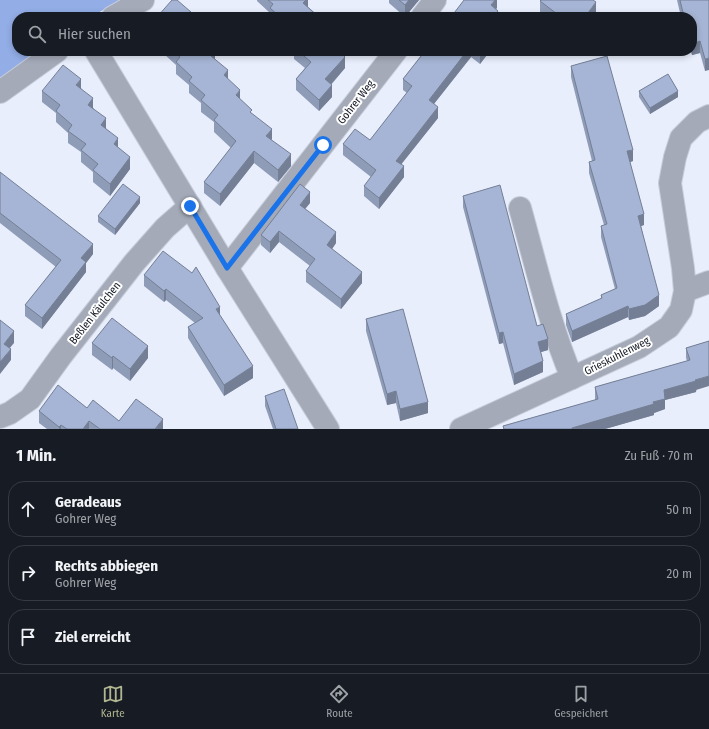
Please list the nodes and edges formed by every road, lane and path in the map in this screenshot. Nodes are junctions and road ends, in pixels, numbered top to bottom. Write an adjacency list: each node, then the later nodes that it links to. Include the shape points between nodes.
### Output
1 (143, 0): 3 (street)
2 (436, 0): 4 (street)
3 (122, 12)
4 (426, 12)
5 (50, 56): 8 (street)
6 (99, 56): 10 (street)
7 (392, 56): 12 (street, Gohrer Weg)
8 (0, 92)
9 (709, 116): 14 (street, Grieskuhlenweg, via 698,122 681,138 674,157 670,183)
10 (190, 206): 12 (street); 16 (street, Beßlen Käulchen, via 165,228 134,263 30,399)
11 (520, 208): 15 (street, via 546,303)
12 (227, 268): 17 (street)
13 (709, 282): 14 (street)
14 (685, 291): 15 (street, Grieskuhlenweg, via 680,310 669,327 639,347)
15 (572, 378): 18 (street, Grieskuhlenweg)
16 (0, 417)
17 (328, 429)
18 (461, 429)

